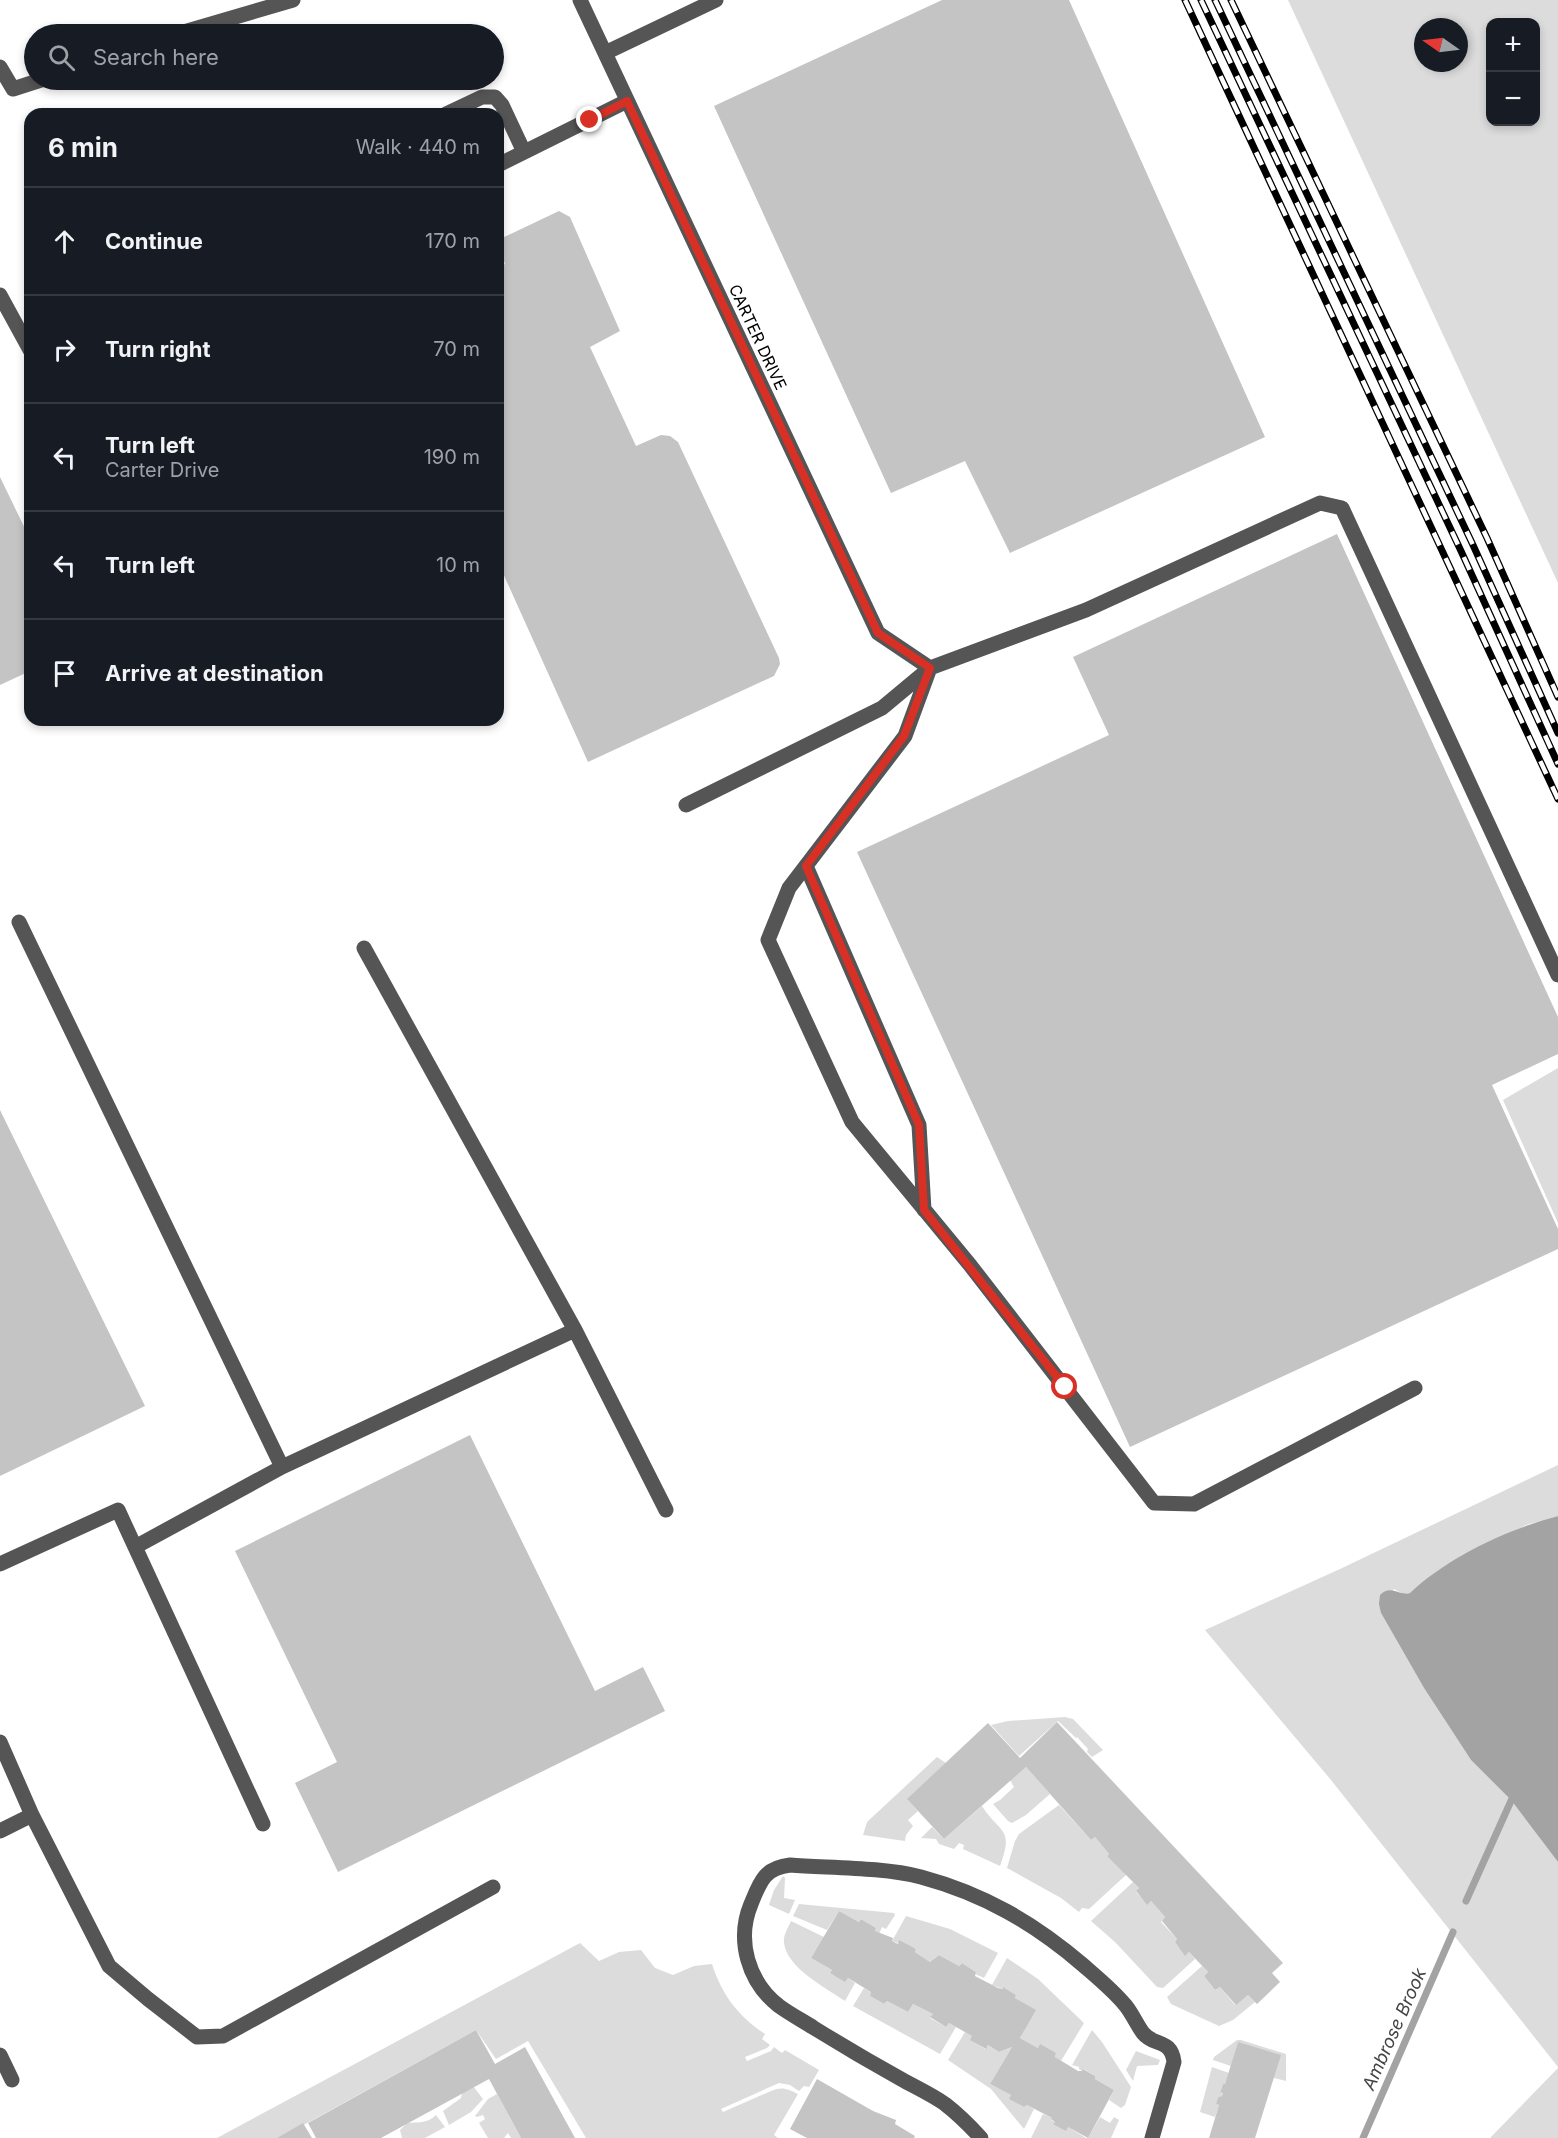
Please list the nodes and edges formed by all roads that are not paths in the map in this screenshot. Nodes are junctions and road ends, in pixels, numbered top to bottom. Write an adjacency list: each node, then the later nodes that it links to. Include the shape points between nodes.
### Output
1 (292, 0): 4 (street)
2 (580, 0): 5 (street, CARTER DRIVE)
3 (716, 0): 5 (street)
4 (211, 24)
5 (605, 53): 8 (street, CARTER DRIVE)
6 (0, 67): 7 (street, via 13,89)
7 (24, 85)
8 (627, 101): 12 (street); 16 (street, CARTER DRIVE, via 878,633)
9 (459, 108): 10 (street, via 482,97 495,97)
10 (503, 108)
11 (504, 109): 12 (street)
12 (524, 152): 13 (street)
13 (504, 162)
14 (0, 295): 15 (street)
15 (24, 339)
16 (930, 668): 17 (street, via 882,708); 18 (street, via 904,736); 21 (street, via 1086,610 1320,503 1342,508)
17 (686, 805)
18 (806, 866): 22 (street, via 919,1125); 22 (street, via 789,888 768,940 852,1122)
19 (19, 922): 25 (street)
20 (364, 948): 23 (street)
21 (1558, 975)
22 (924, 1210): 24 (street, via 1154,1503 1194,1504)
23 (575, 1330): 25 (street); 26 (street)
24 (1415, 1388)
25 (282, 1467): 27 (street)
26 (666, 1510)
27 (135, 1547): 28 (street, via 118,1510); 31 (street)
28 (0, 1564)
29 (0, 1742): 30 (street)
30 (32, 1815): 32 (street); 33 (street, via 109,1966 197,2037 223,2036)
31 (263, 1824)
32 (0, 1831)
33 (493, 1887)
34 (0, 2055): 35 (street)
35 (12, 2080)
36 (981, 2138): 37 (street, via 944,2103 845,2048 779,2006 765,1992 746,1956 744,1936 746,1916 768,1872 790,1865 919,1877 981,1897 1039,1931 1099,1979 1126,2007 1145,2036 1166,2045 1173,2054)
37 (1152, 2138)

